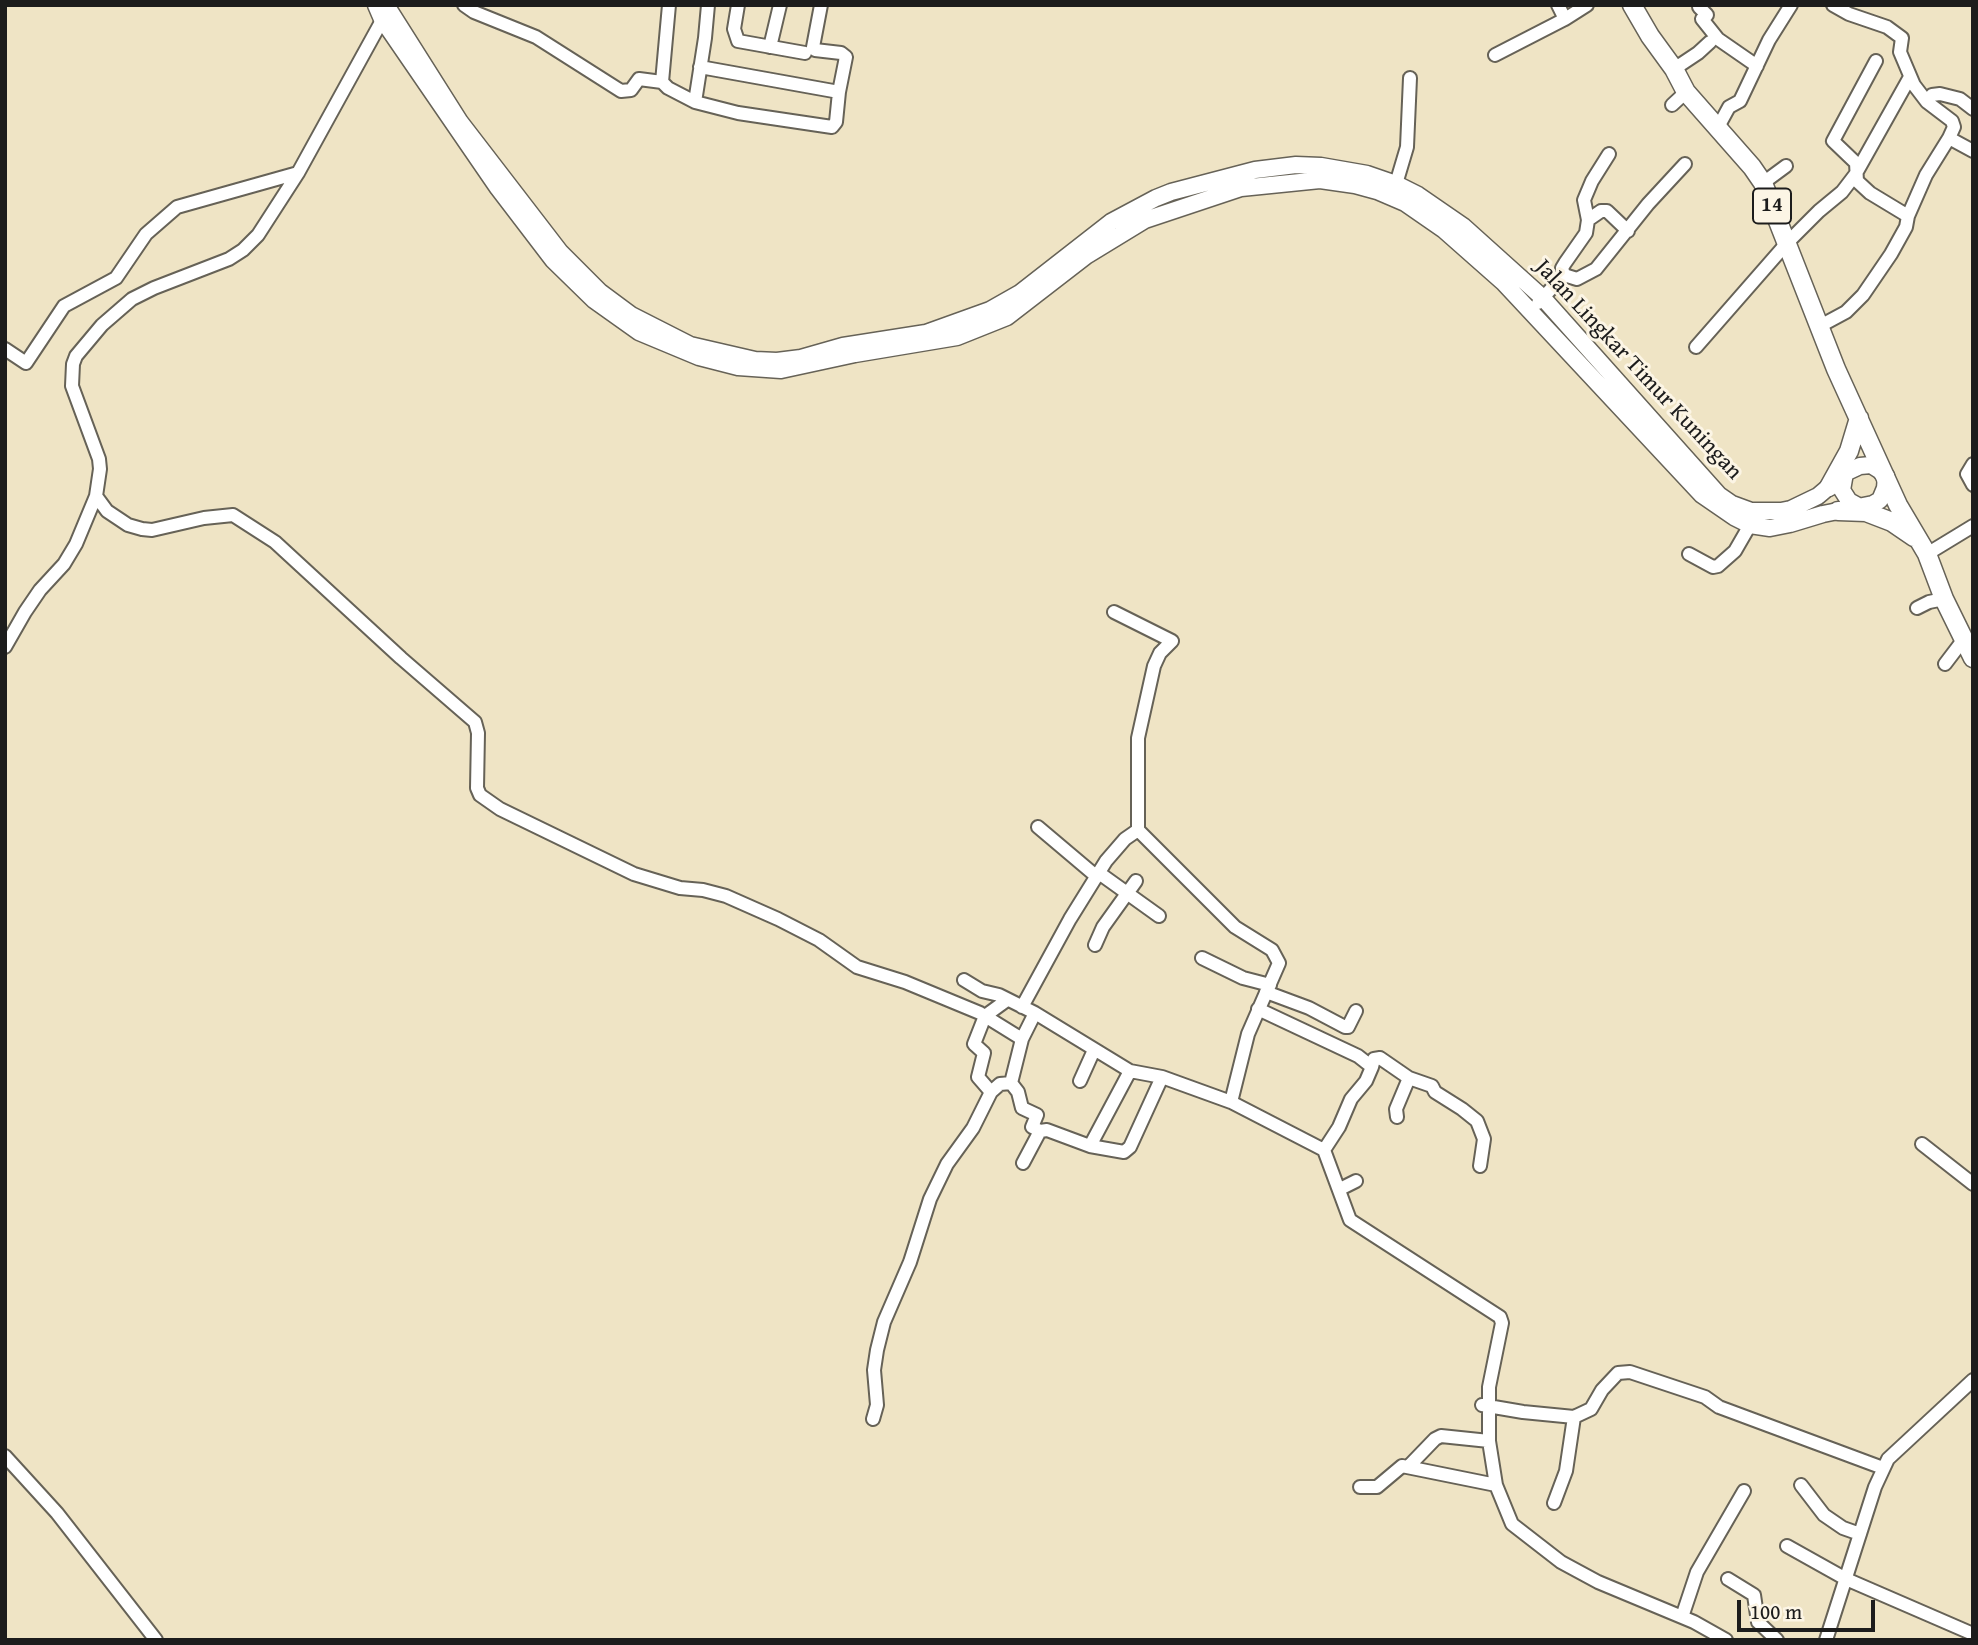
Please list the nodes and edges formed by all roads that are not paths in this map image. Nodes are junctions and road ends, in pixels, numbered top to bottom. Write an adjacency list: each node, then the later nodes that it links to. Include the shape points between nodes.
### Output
1 (464, 5): 25 (street, via 536,37 621,91 631,90 639,79)
2 (669, 5): 25 (street)
3 (708, 5): 21 (street)
4 (738, 5): 16 (street, via 736,38)
5 (780, 5): 16 (street)
6 (821, 5): 26 (street, via 813,47 846,57)
7 (1558, 5): 14 (street)
8 (1587, 5): 14 (street)
9 (1632, 5): 22 (highway, 14)
10 (1701, 5): 20 (street, via 1707,15 1702,19 1718,39)
11 (1791, 5): 20 (street)
12 (1833, 5): 23 (street, via 1897,33)
13 (384, 9): 38 (street); 41 (main road, Jalan Lingkar Timur Kuningan, via 460,122 559,252 600,292 631,315 690,345 755,360 802,358 842,346 926,333 990,310 1020,293 1111,222 1171,192 1255,170 1296,165 1349,170); 48 (main road, Jalan Lingkar Timur Kuningan, via 498,188 553,260 594,300 639,332 699,357 738,367 781,370 957,337 1007,317 1086,256 1145,219 1241,188 1293,181 1355,184 1405,203 1444,230)
14 (1565, 19): 18 (street)
15 (1710, 42): 22 (street)
16 (770, 47): 17 (street)
17 (805, 53)
18 (1495, 55)
19 (1876, 61): 39 (street, via 1833,141 1856,163)
20 (1758, 66): 32 (street, via 1740,101 1730,107)
21 (700, 67): 26 (street); 28 (street)
22 (1674, 69): 27 (highway, 14)
23 (1910, 77): 29 (street); 39 (street)
24 (1410, 78): 41 (street, via 1407,147)
25 (662, 82): 28 (street)
26 (839, 92): 28 (street, via 832,127)
27 (1686, 92): 30 (street); 32 (highway, 14)
28 (695, 102)
29 (1927, 102): 31 (street, via 1940,94 1960,99); 33 (street, via 1952,121)
30 (1672, 105)
31 (1973, 109)
32 (1717, 129): 40 (highway, 14)
33 (1949, 138): 34 (street); 42 (street)
34 (1973, 151)
35 (1609, 155): 43 (street, via 1584,200)
36 (1685, 164): 44 (street)
37 (1786, 166): 40 (street)
38 (298, 173): 51 (street, via 177,207 146,233 116,278 64,306 26,363); 58 (street, via 243,250 132,299 76,356 72,386 99,459)
39 (1855, 175): 42 (street, via 1870,193); 45 (street)
40 (1763, 183): 45 (highway, 14)
41 (1396, 184): 47 (main road, Jalan Lingkar Timur Kuningan, via 1464,226)
42 (1908, 216): 49 (street, via 1891,254 1863,295 1846,312)
43 (1588, 220): 44 (street, via 1607,211); 46 (street, via 1586,233 1562,268)
44 (1628, 230): 46 (street, via 1596,269 1577,279)
45 (1787, 243): 49 (highway, 14); 50 (street)
46 (1564, 275): 47 (street)
47 (1544, 298): 48 (street); 57 (main road, Jalan Lingkar Timur Kuningan, via 1719,495 1751,512 1781,512)
48 (1530, 310): 61 (main road, Jalan Lingkar Timur Kuningan, via 1702,495)
49 (1820, 326): 52 (highway, 14)
50 (1696, 347)
51 (5, 349)
52 (1859, 418): 55 (highway, 14); 57 (highway, via 1849,451)
53 (1973, 464): 56 (street, via 1967,474)
54 (1845, 473): 55 (main road, via 1871,466); 57 (main road, Jalan Lingkar Timur Kuningan); 59 (main road, via 1842,490)
55 (1886, 476): 59 (main road, Jalan Lingkar Timur Kuningan, via 1880,500); 63 (highway, 14)
56 (1973, 485)
57 (1824, 492): 60 (main road)
58 (96, 496): 69 (street, via 64,564 32,601); 87 (street, via 107,511 142,529 233,515 275,542 475,722 477,788 500,808 634,874 737,901 819,940 856,967)
59 (1858, 506): 60 (main road, Jalan Lingkar Timur Kuningan)
60 (1831, 512): 61 (main road, Jalan Lingkar Timur Kuningan, via 1770,528); 63 (highway, via 1866,512 1892,522)
61 (1750, 525): 64 (street, via 1735,551 1717,566)
62 (1973, 526): 63 (street)
63 (1923, 548): 65 (highway, 14)
64 (1689, 554)
65 (1944, 599): 66 (street); 68 (highway, 14)
66 (1917, 608)
67 (1114, 612): 73 (street, via 1172,642 1154,666 1138,738)
68 (1964, 639): 70 (highway, 14); 71 (street)
69 (5, 647)
70 (1973, 658)
71 (1945, 664)
72 (1038, 827): 74 (street)
73 (1138, 830): 74 (street); 81 (street, via 1235,928 1272,950 1279,963)
74 (1097, 874): 76 (street); 83 (street)
75 (1136, 881): 76 (street)
76 (1128, 893): 77 (street); 78 (street)
77 (1159, 916)
78 (1095, 945)
79 (1202, 958): 81 (street)
80 (964, 980): 82 (street)
81 (1268, 988): 84 (street); 85 (street, via 1345,1027)
82 (1007, 1000): 83 (street); 87 (street)
83 (1022, 1007): 86 (street)
84 (1258, 1009): 90 (street); 97 (street)
85 (1356, 1011)
86 (1035, 1013): 88 (street); 89 (street)
87 (985, 1016): 88 (street); 96 (street, via 974,1044 984,1053 978,1076)
88 (1022, 1038): 95 (street)
89 (1094, 1050): 91 (street); 94 (street)
90 (1372, 1067): 93 (street, via 1374,1059 1380,1058); 102 (street)
91 (1130, 1071): 92 (street); 101 (street)
92 (1162, 1077): 97 (street); 101 (street, via 1127,1151)
93 (1409, 1078): 98 (street); 104 (street, via 1432,1086 1477,1121 1484,1139)
94 (1080, 1081)
95 (1011, 1083): 96 (street, via 1000,1084); 99 (street, via 1022,1108 1037,1115 1032,1127)
96 (991, 1092): 111 (street, via 930,1199 884,1322 874,1370 877,1405)
97 (1231, 1102): 102 (street)
98 (1397, 1116)
99 (1040, 1131): 101 (street); 103 (street)
100 (1922, 1144): 106 (street)
101 (1090, 1146)
102 (1324, 1150): 107 (street)
103 (1023, 1163)
104 (1480, 1166)
105 (1356, 1181): 107 (street)
106 (1973, 1184)
107 (1340, 1189): 109 (street, via 1350,1220 1500,1317)
108 (1973, 1380): 115 (street, via 1898,1448)
109 (1485, 1405): 110 (street); 112 (street)
110 (1573, 1417): 115 (street, via 1591,1409 1618,1374 1630,1372); 120 (street, via 1566,1472)
111 (873, 1419)
112 (1489, 1440): 114 (street, via 1441,1436); 116 (street)
113 (5, 1456): 127 (street, via 57,1513)
114 (1408, 1467): 116 (street); 118 (street, via 1400,1467 1377,1487)
115 (1883, 1468): 121 (street)
116 (1496, 1485): 125 (street, via 1512,1524 1560,1562)
117 (1801, 1485): 121 (street, via 1824,1515)
118 (1360, 1487)
119 (1744, 1491): 125 (street, via 1697,1572)
120 (1554, 1503)
121 (1860, 1534): 123 (street)
122 (1787, 1546): 123 (street)
123 (1846, 1578): 126 (street); 130 (street)
124 (1728, 1579): 129 (street, via 1754,1595 1758,1622)
125 (1682, 1617): 128 (street)
126 (1973, 1634)
127 (156, 1640)
128 (1726, 1640)
129 (1777, 1640)
130 (1826, 1640)

